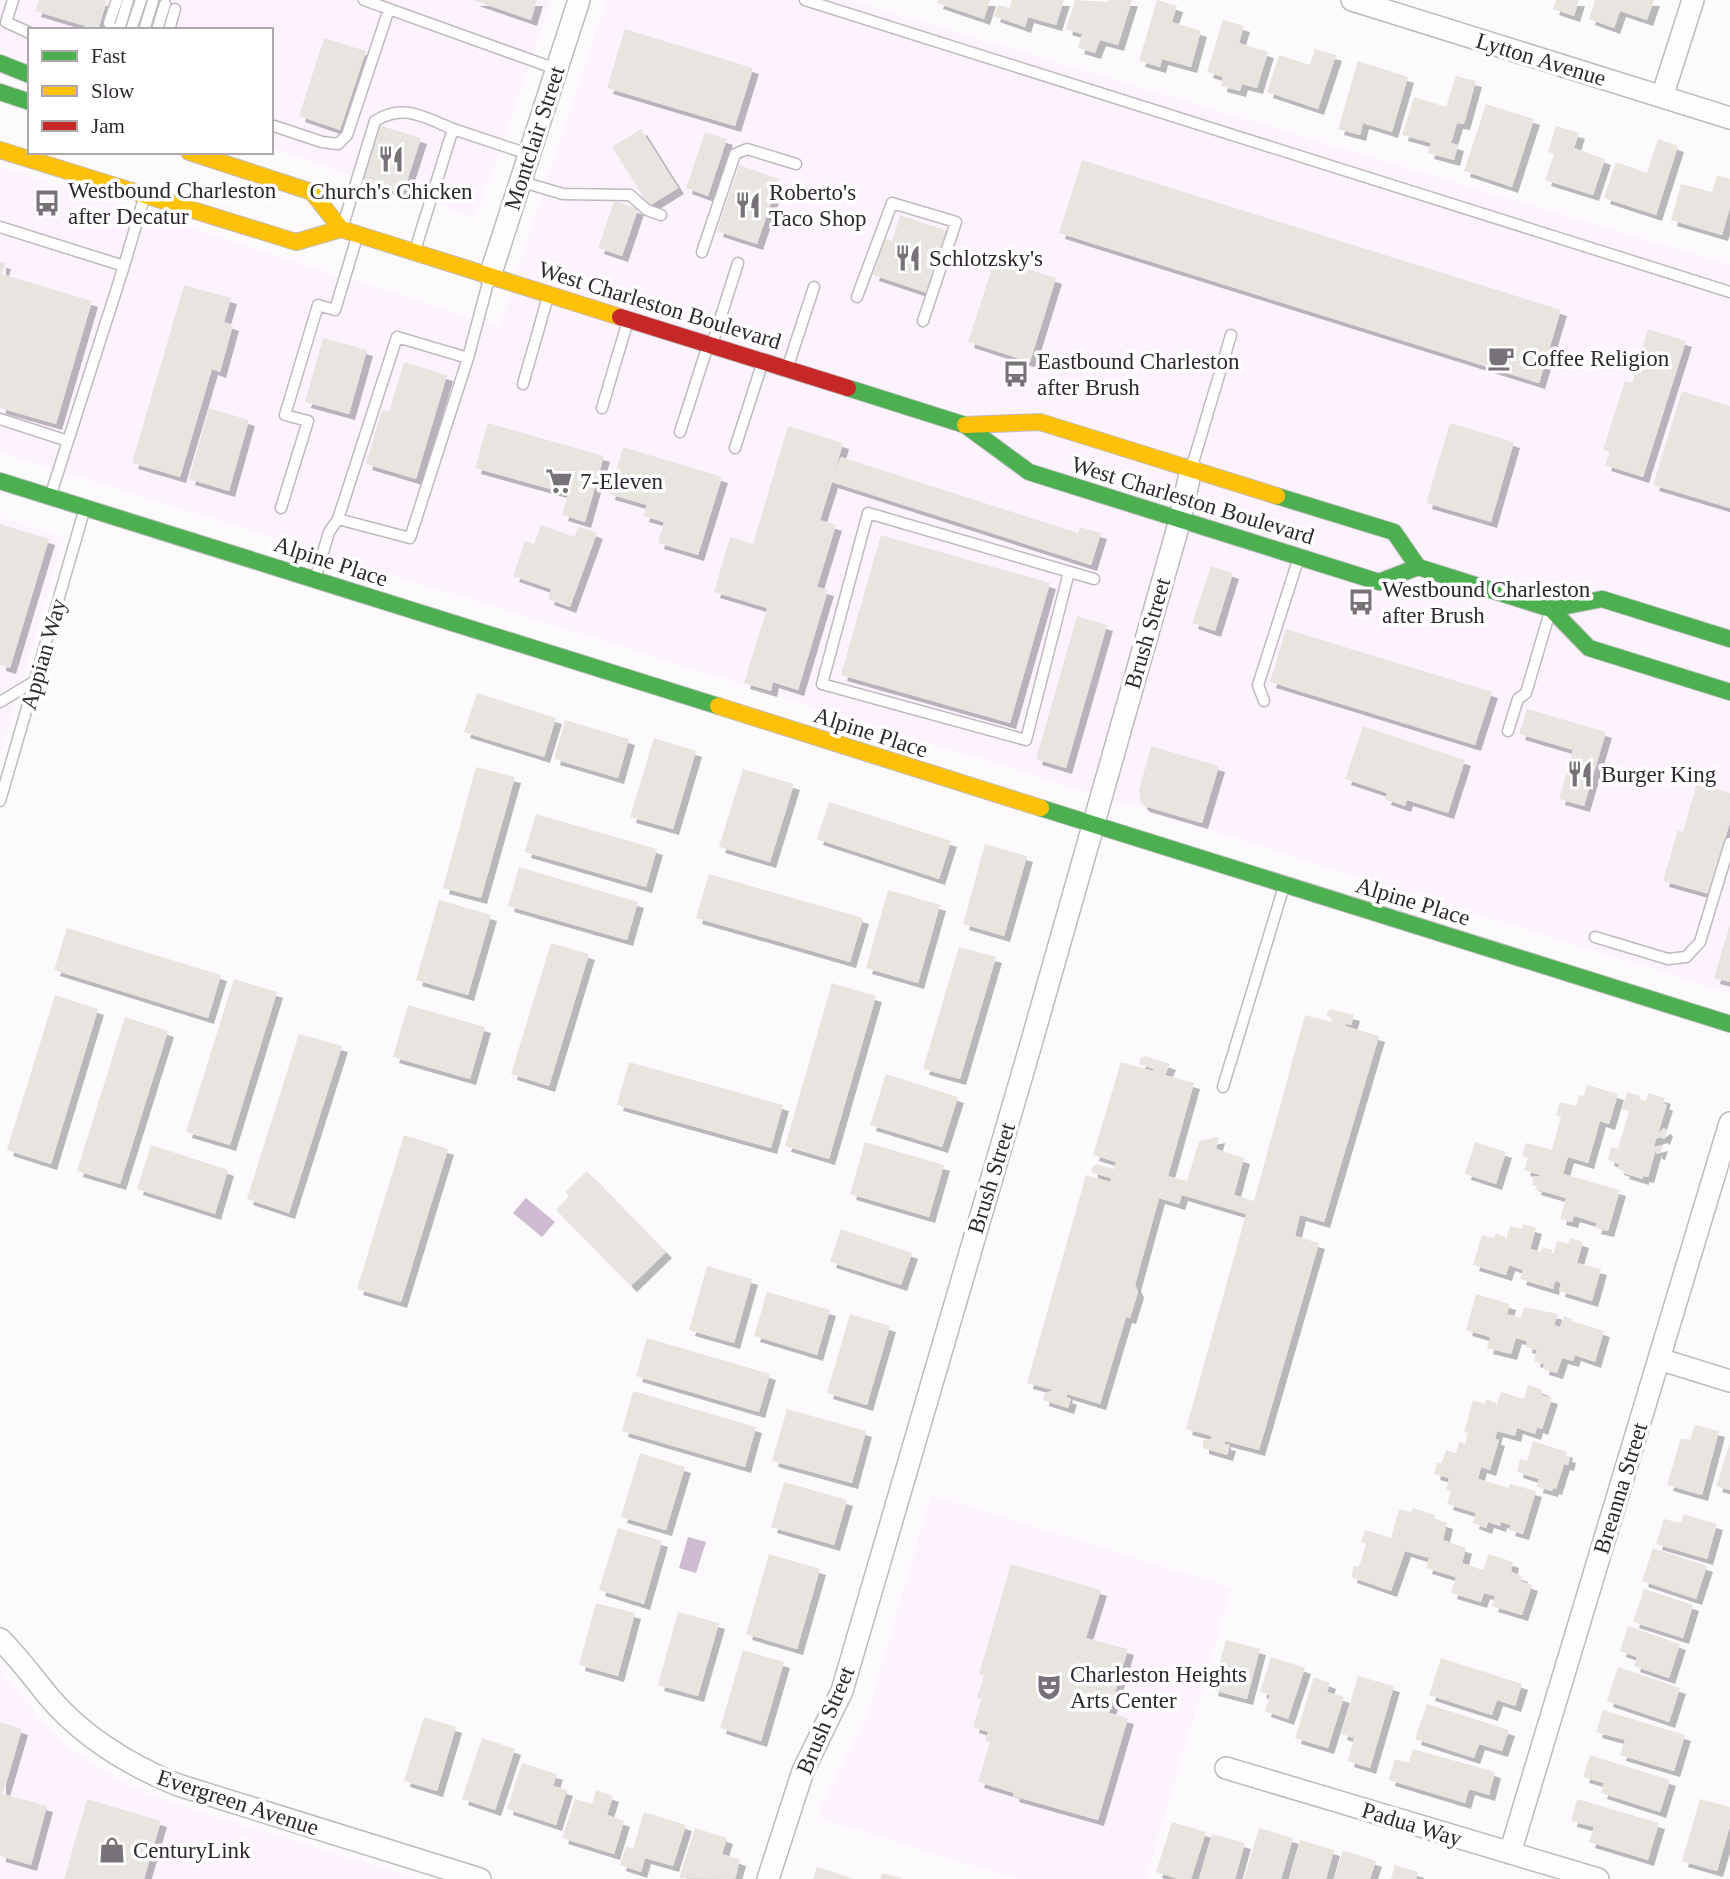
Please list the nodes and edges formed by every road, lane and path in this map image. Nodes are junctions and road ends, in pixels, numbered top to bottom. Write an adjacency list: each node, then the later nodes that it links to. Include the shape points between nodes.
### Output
1 (13, 0): 18 (lane, via 6,22)
2 (117, 0): 12 (lane)
3 (128, 0): 13 (lane)
4 (141, 0): 14 (lane)
5 (364, 0): 11 (lane)
6 (579, 0): 20 (street, Montclair Street)
7 (805, 0): 44 (lane)
8 (1352, 0): 23 (street, Lytton Avenue)
9 (1693, 0): 23 (street)
10 (153, 1): 15 (lane)
11 (389, 9): 20 (lane); 26 (lane, via 347,135 338,144 321,142)
12 (111, 28)
13 (119, 28)
14 (132, 28)
15 (145, 28)
16 (158, 28): 17 (lane, via 170,6)
17 (169, 28)
18 (28, 32)
19 (0, 62): 21 (main road)
20 (556, 69): 29 (street, Montclair Street)
21 (28, 74)
22 (0, 92): 24 (main road)
23 (1662, 97): 25 (street, Lytton Avenue)
24 (28, 101)
25 (1730, 118)
26 (273, 126)
27 (453, 129): 29 (lane); 36 (lane, via 410,112 388,113 375,121); 38 (lane)
28 (0, 150): 33 (main road)
29 (528, 154): 32 (street, Montclair Street)
30 (207, 155): 36 (main road, via 312,192)
31 (796, 164): 39 (lane, via 747,149 735,154)
32 (519, 181): 34 (lane, via 563,194 630,195); 42 (street, Montclair Street)
33 (145, 195): 36 (main road, via 296,242); 41 (lane)
34 (661, 215)
35 (0, 228): 41 (lane)
36 (341, 229): 37 (main road, West Charleston Boulevard)
37 (358, 235): 38 (main road, West Charleston Boulevard); 65 (lane, via 335,310 318,305 285,415 308,421)
38 (415, 252): 42 (main road, West Charleston Boulevard)
39 (702, 252)
40 (738, 263): 50 (lane)
41 (124, 266): 59 (lane)
42 (490, 276): 45 (main road, West Charleston Boulevard); 51 (lane)
43 (814, 287): 53 (lane)
44 (1730, 292)
45 (549, 294): 47 (main road, West Charleston Boulevard); 54 (lane)
46 (857, 297): 48 (lane, via 892,203 956,222)
47 (629, 319): 50 (main road, West Charleston Boulevard); 55 (lane)
48 (923, 321)
49 (1231, 335): 61 (lane)
50 (710, 345): 52 (main road, West Charleston Boulevard); 58 (lane)
51 (468, 358): 66 (lane, via 410,538); 66 (lane, via 397,337)
52 (763, 362): 53 (main road, West Charleston Boulevard); 60 (lane)
53 (787, 369): 57 (main road, West Charleston Boulevard)
54 (523, 384)
55 (602, 408)
56 (0, 419): 59 (lane)
57 (965, 425): 61 (main road, West Charleston Boulevard, via 1040,422); 67 (main road, West Charleston Boulevard, via 1029,472)
58 (680, 432)
59 (68, 441): 63 (lane)
60 (736, 448)
61 (1191, 469): 67 (street, Brush Street); 69 (main road, West Charleston Boulevard, via 1394,533)
62 (0, 481): 63 (main road, Alpine Place)
63 (51, 496): 64 (main road, Alpine Place)
64 (85, 508): 72 (main road, Alpine Place); 75 (lane, Appian Way)
65 (281, 508)
66 (338, 519): 72 (lane, via 329,532)
67 (1180, 520): 68 (main road, West Charleston Boulevard); 81 (street, Brush Street)
68 (1299, 557): 69 (main road, West Charleston Boulevard, via 1379,582); 77 (lane, via 1258,685)
69 (1418, 567): 73 (main road)
70 (1069, 572): 70 (lane, via 868,513 822,684 1026,740); 71 (lane)
71 (1094, 579)
72 (314, 580): 81 (main road, Alpine Place)
73 (1551, 609): 74 (main road, via 1602,599); 76 (main road, via 1589,648); 79 (lane, via 1526,693 1518,699)
74 (1730, 639)
75 (35, 681): 78 (lane); 80 (lane, Appian Way)
76 (1730, 692)
77 (1264, 701)
78 (0, 702)
79 (1508, 731)
80 (0, 801)
81 (1092, 825): 83 (main road, Alpine Place); 94 (street, Brush Street, via 842,1691 803,1771)
82 (1730, 843): 84 (lane, via 1700,942 1686,957 1668,959)
83 (1284, 885): 85 (main road, Alpine Place); 86 (lane)
84 (1595, 937)
85 (1730, 1024)
86 (1223, 1087)
87 (1730, 1123): 88 (street, Breanna Street)
88 (1659, 1359): 89 (street); 92 (street, Breanna Street)
89 (1730, 1381)
90 (0, 1639): 93 (street, Evergreen Avenue, via 85,1732 152,1775)
91 (1226, 1768): 92 (street, Padua Way)
92 (1510, 1853): 95 (street, Padua Way)
93 (480, 1879)
94 (768, 1879)
95 (1598, 1879)

